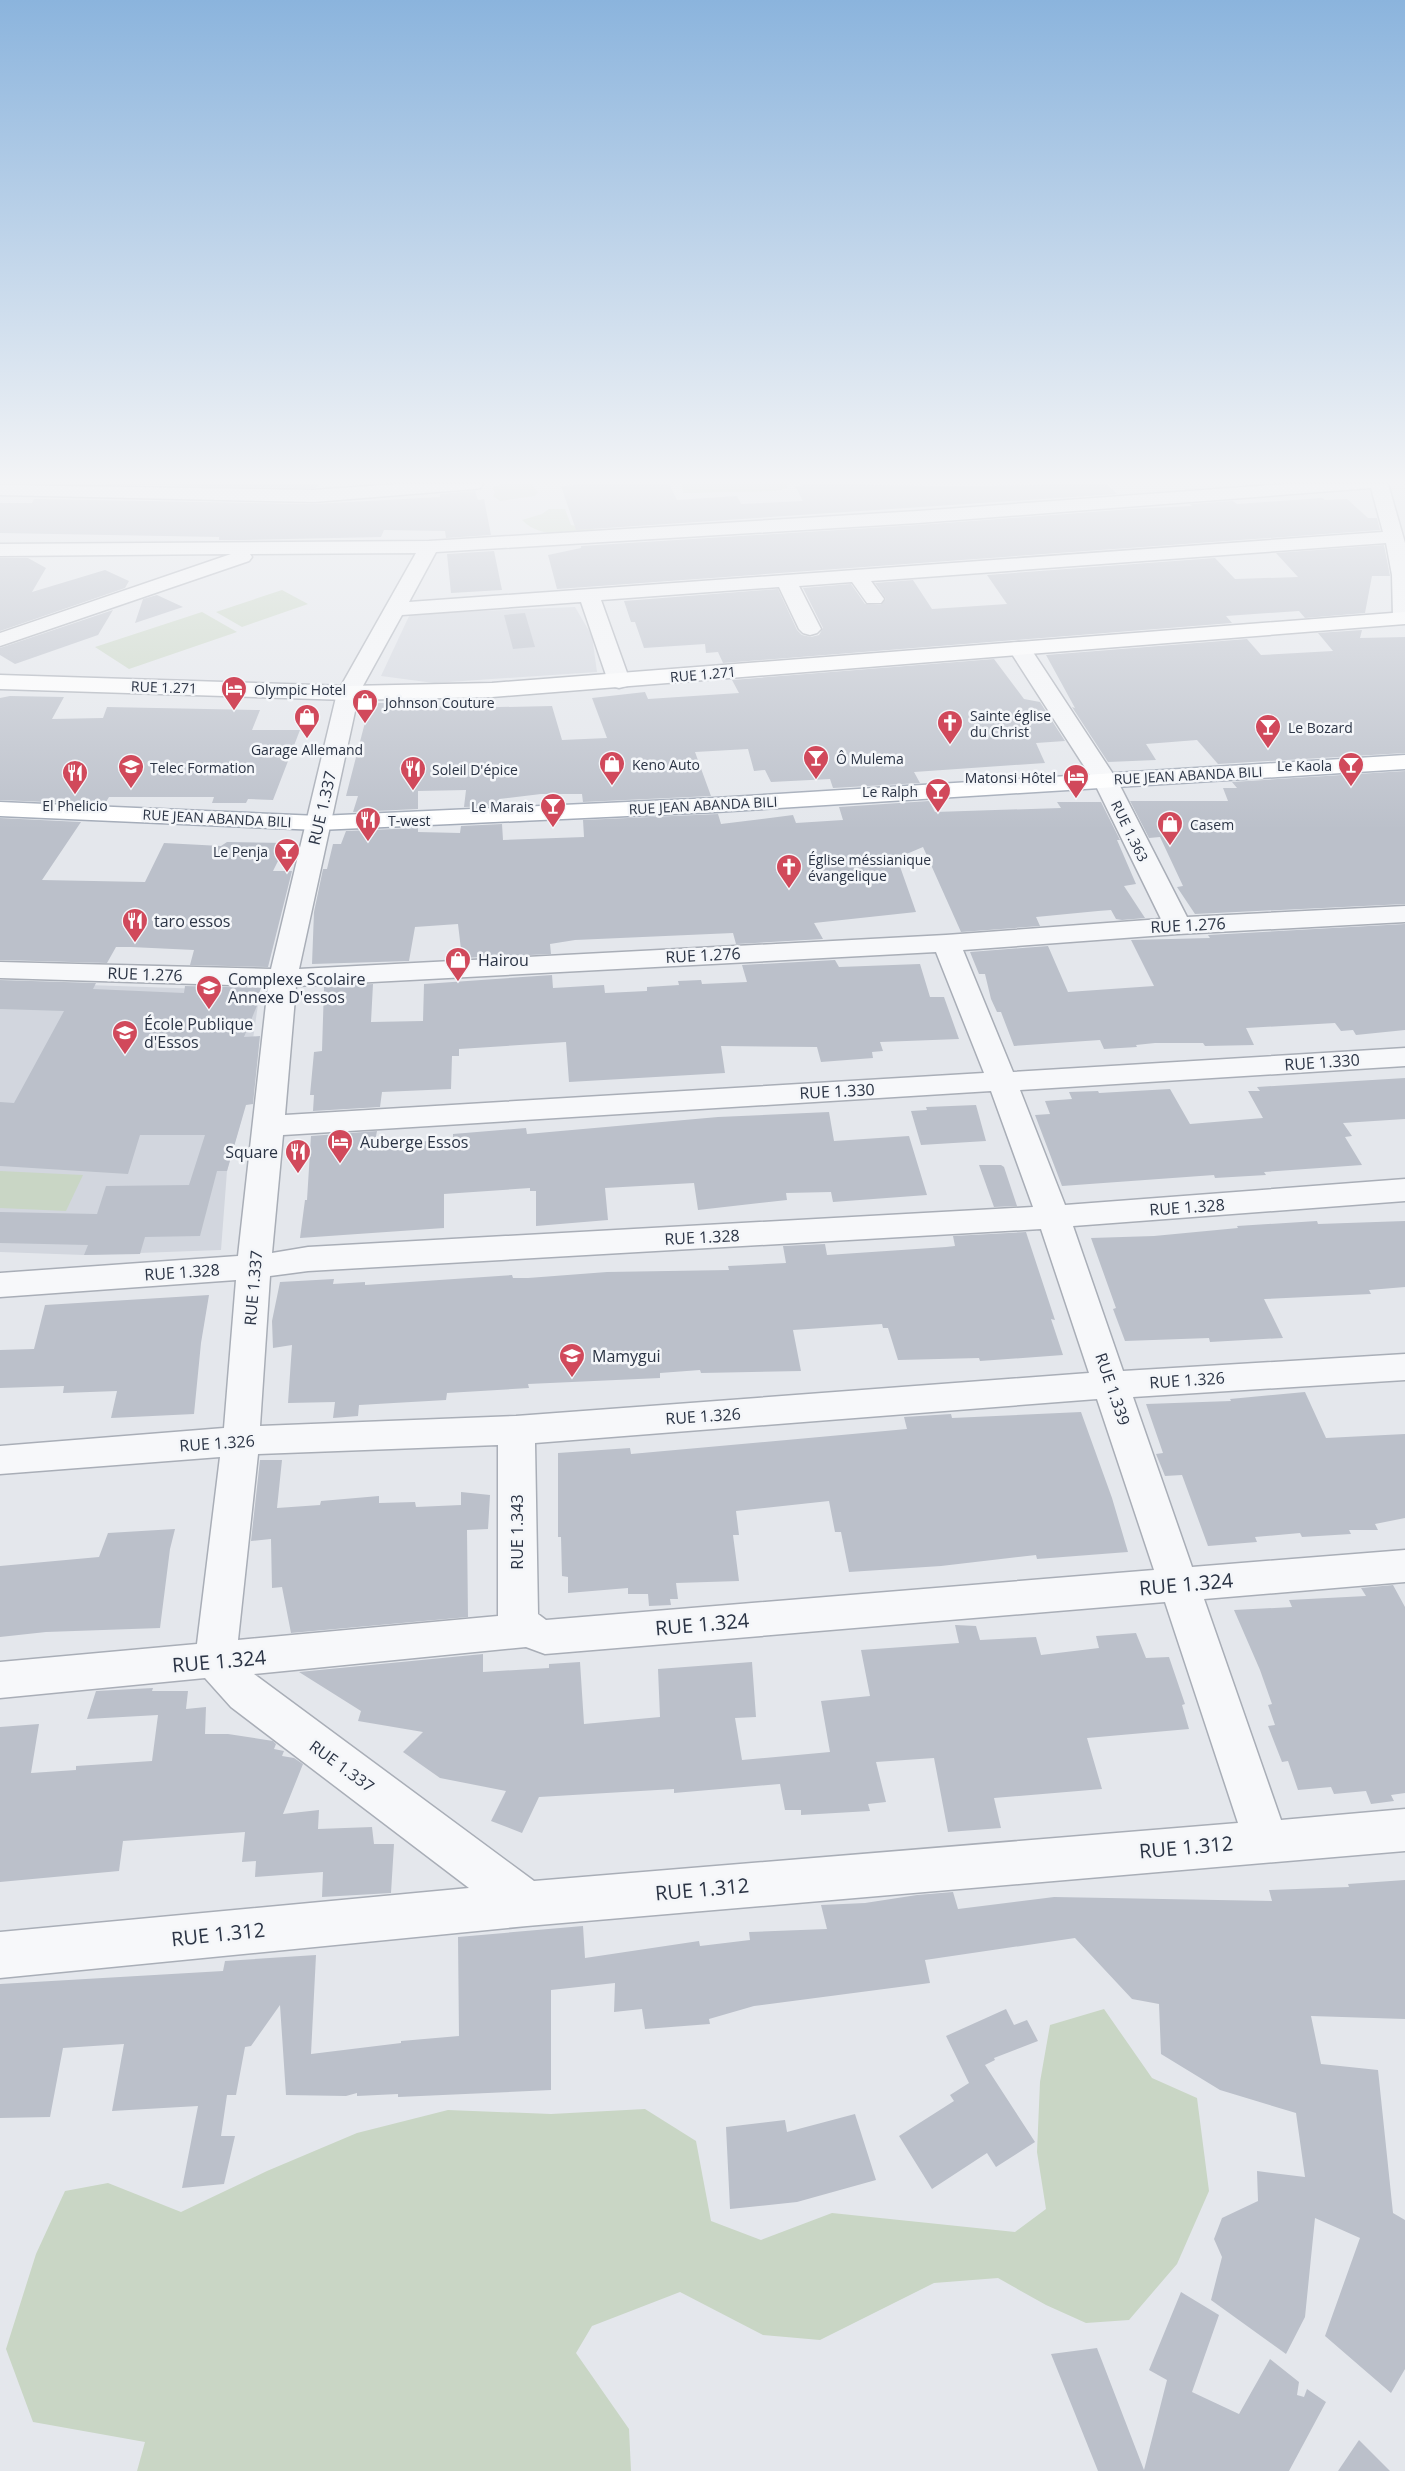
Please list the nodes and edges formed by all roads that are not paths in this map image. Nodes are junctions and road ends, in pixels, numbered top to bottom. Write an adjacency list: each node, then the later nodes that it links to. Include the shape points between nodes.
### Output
1 (118, 599): 10 (street)
2 (399, 599): 7 (street, RUE 1.337)
3 (520, 599): 7 (street)
4 (591, 599): 12 (street)
5 (795, 599): 9 (street)
6 (1404, 599): 8 (street)
7 (394, 609): 14 (street, RUE 1.337)
8 (1404, 617): 11 (street, RUE 1.271)
9 (810, 629)
10 (0, 640)
11 (1019, 648): 12 (street, RUE 1.271); 16 (street, RUE 1.363)
12 (620, 681): 14 (street, RUE 1.271, via 492,690)
13 (0, 682): 14 (street, RUE 1.271)
14 (348, 693): 18 (street, RUE 1.337)
15 (1405, 762): 16 (street, RUE JEAN ABANDA BILI)
16 (1105, 780): 18 (street, RUE JEAN ABANDA BILI, via 715,805); 20 (street, RUE 1.363)
17 (0, 809): 18 (street, RUE JEAN ABANDA BILI)
18 (319, 823): 23 (street, RUE 1.337)
19 (1405, 914): 20 (street, RUE 1.276)
20 (1178, 926): 21 (street, RUE 1.276)
21 (946, 943): 23 (street, RUE 1.276); 25 (street, RUE 1.339)
22 (0, 970): 23 (street, RUE 1.276)
23 (283, 978): 26 (street, RUE 1.337)
24 (1405, 1057): 25 (street, RUE 1.330)
25 (1002, 1082): 26 (street, RUE 1.330); 28 (street, RUE 1.339)
26 (270, 1126): 29 (street, RUE 1.337)
27 (1405, 1190): 28 (street, RUE 1.328)
28 (1053, 1217): 29 (street, RUE 1.328, via 308,1258); 32 (street, RUE 1.339)
29 (254, 1267): 30 (street, RUE 1.328); 34 (street, RUE 1.337)
30 (0, 1285)
31 (1405, 1367): 32 (street, RUE 1.326)
32 (1112, 1385): 33 (street, RUE 1.326); 37 (street, RUE 1.339)
33 (516, 1430): 34 (street, RUE 1.326); 38 (street, RUE 1.343, via 518,1619)
34 (241, 1441): 35 (street, RUE 1.326); 39 (street, RUE 1.337)
35 (0, 1460)
36 (1405, 1566): 37 (street, RUE 1.324)
37 (1178, 1585): 38 (street, RUE 1.324, via 545,1637); 42 (street, RUE 1.339)
38 (527, 1630): 39 (street, RUE 1.324)
39 (215, 1661): 40 (street, RUE 1.324); 43 (street, RUE 1.337, via 271,1714)
40 (0, 1680)
41 (1405, 1830): 42 (street, RUE 1.312)
42 (1266, 1840): 43 (street, RUE 1.312)
43 (527, 1904): 44 (street, RUE 1.312)
44 (0, 1955)

